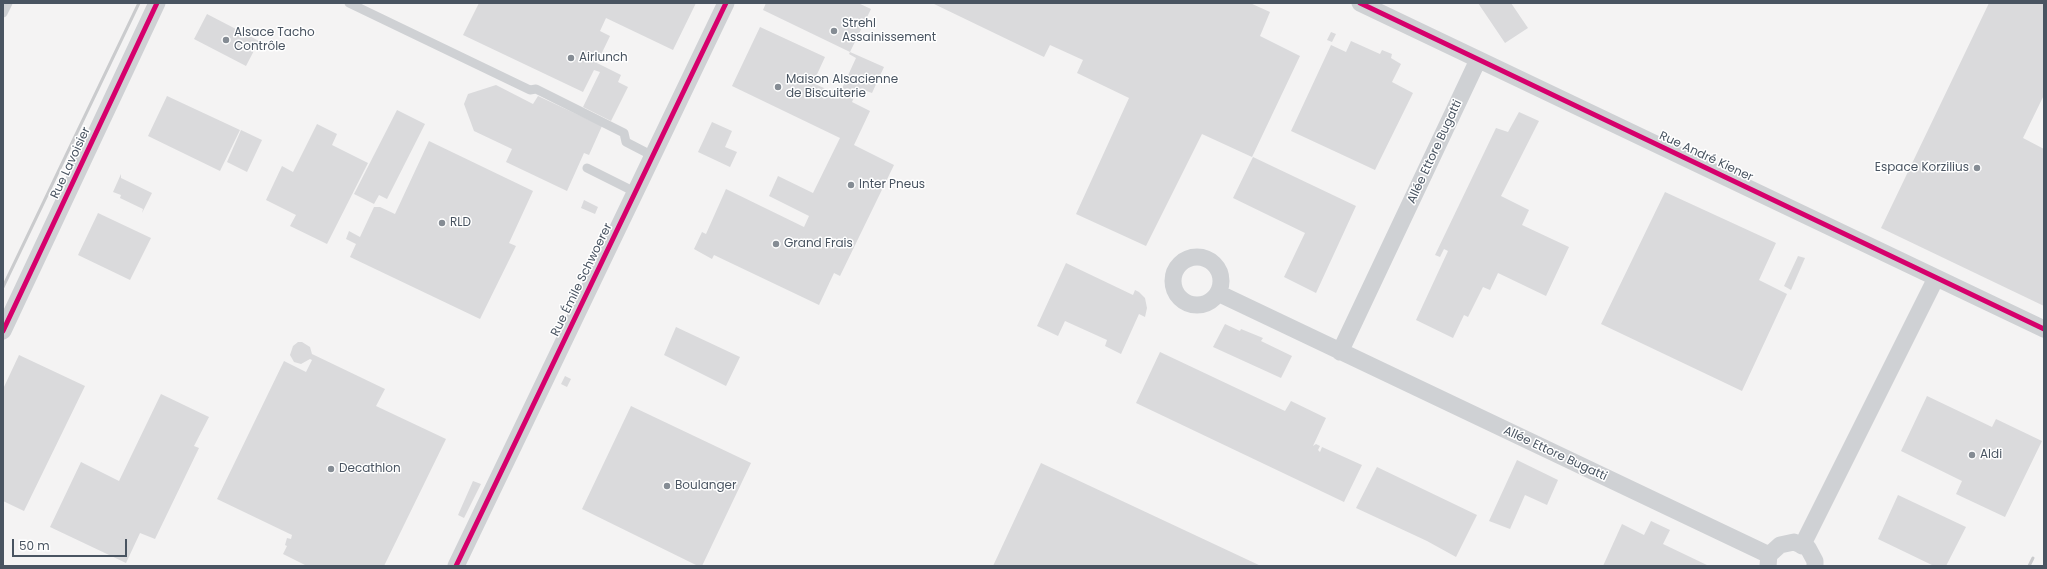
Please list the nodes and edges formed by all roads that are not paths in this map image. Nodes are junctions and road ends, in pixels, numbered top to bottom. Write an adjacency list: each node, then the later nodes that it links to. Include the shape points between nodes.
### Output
1 (8, 3): 6 (lane)
2 (157, 3): 14 (street, Rue Lavoisier)
3 (349, 3): 8 (lane, via 530,90 536,89 624,133 626,142)
4 (726, 3): 8 (street, Rue Émile Schwoerer)
5 (1360, 3): 7 (street, Rue André Kiener)
6 (3, 13)
7 (1478, 60): 11 (street, Rue André Kiener); 15 (street, Allée Ettore Bugatti)
8 (653, 156): 10 (street, Rue Émile Schwoerer)
9 (587, 168): 10 (lane)
10 (635, 192): 18 (street, Rue Émile Schwoerer)
11 (1936, 278): 13 (street, Rue André Kiener); 16 (street)
12 (1218, 293): 15 (street, Allée Ettore Bugatti)
13 (2044, 329)
14 (3, 331)
15 (1340, 352): 17 (street, Allée Ettore Bugatti)
16 (1802, 546): 17 (street, Allée Ettore Bugatti, via 1794,542 1780,545); 19 (street, via 1808,548)
17 (1769, 561)
18 (456, 566)
19 (1815, 566)

